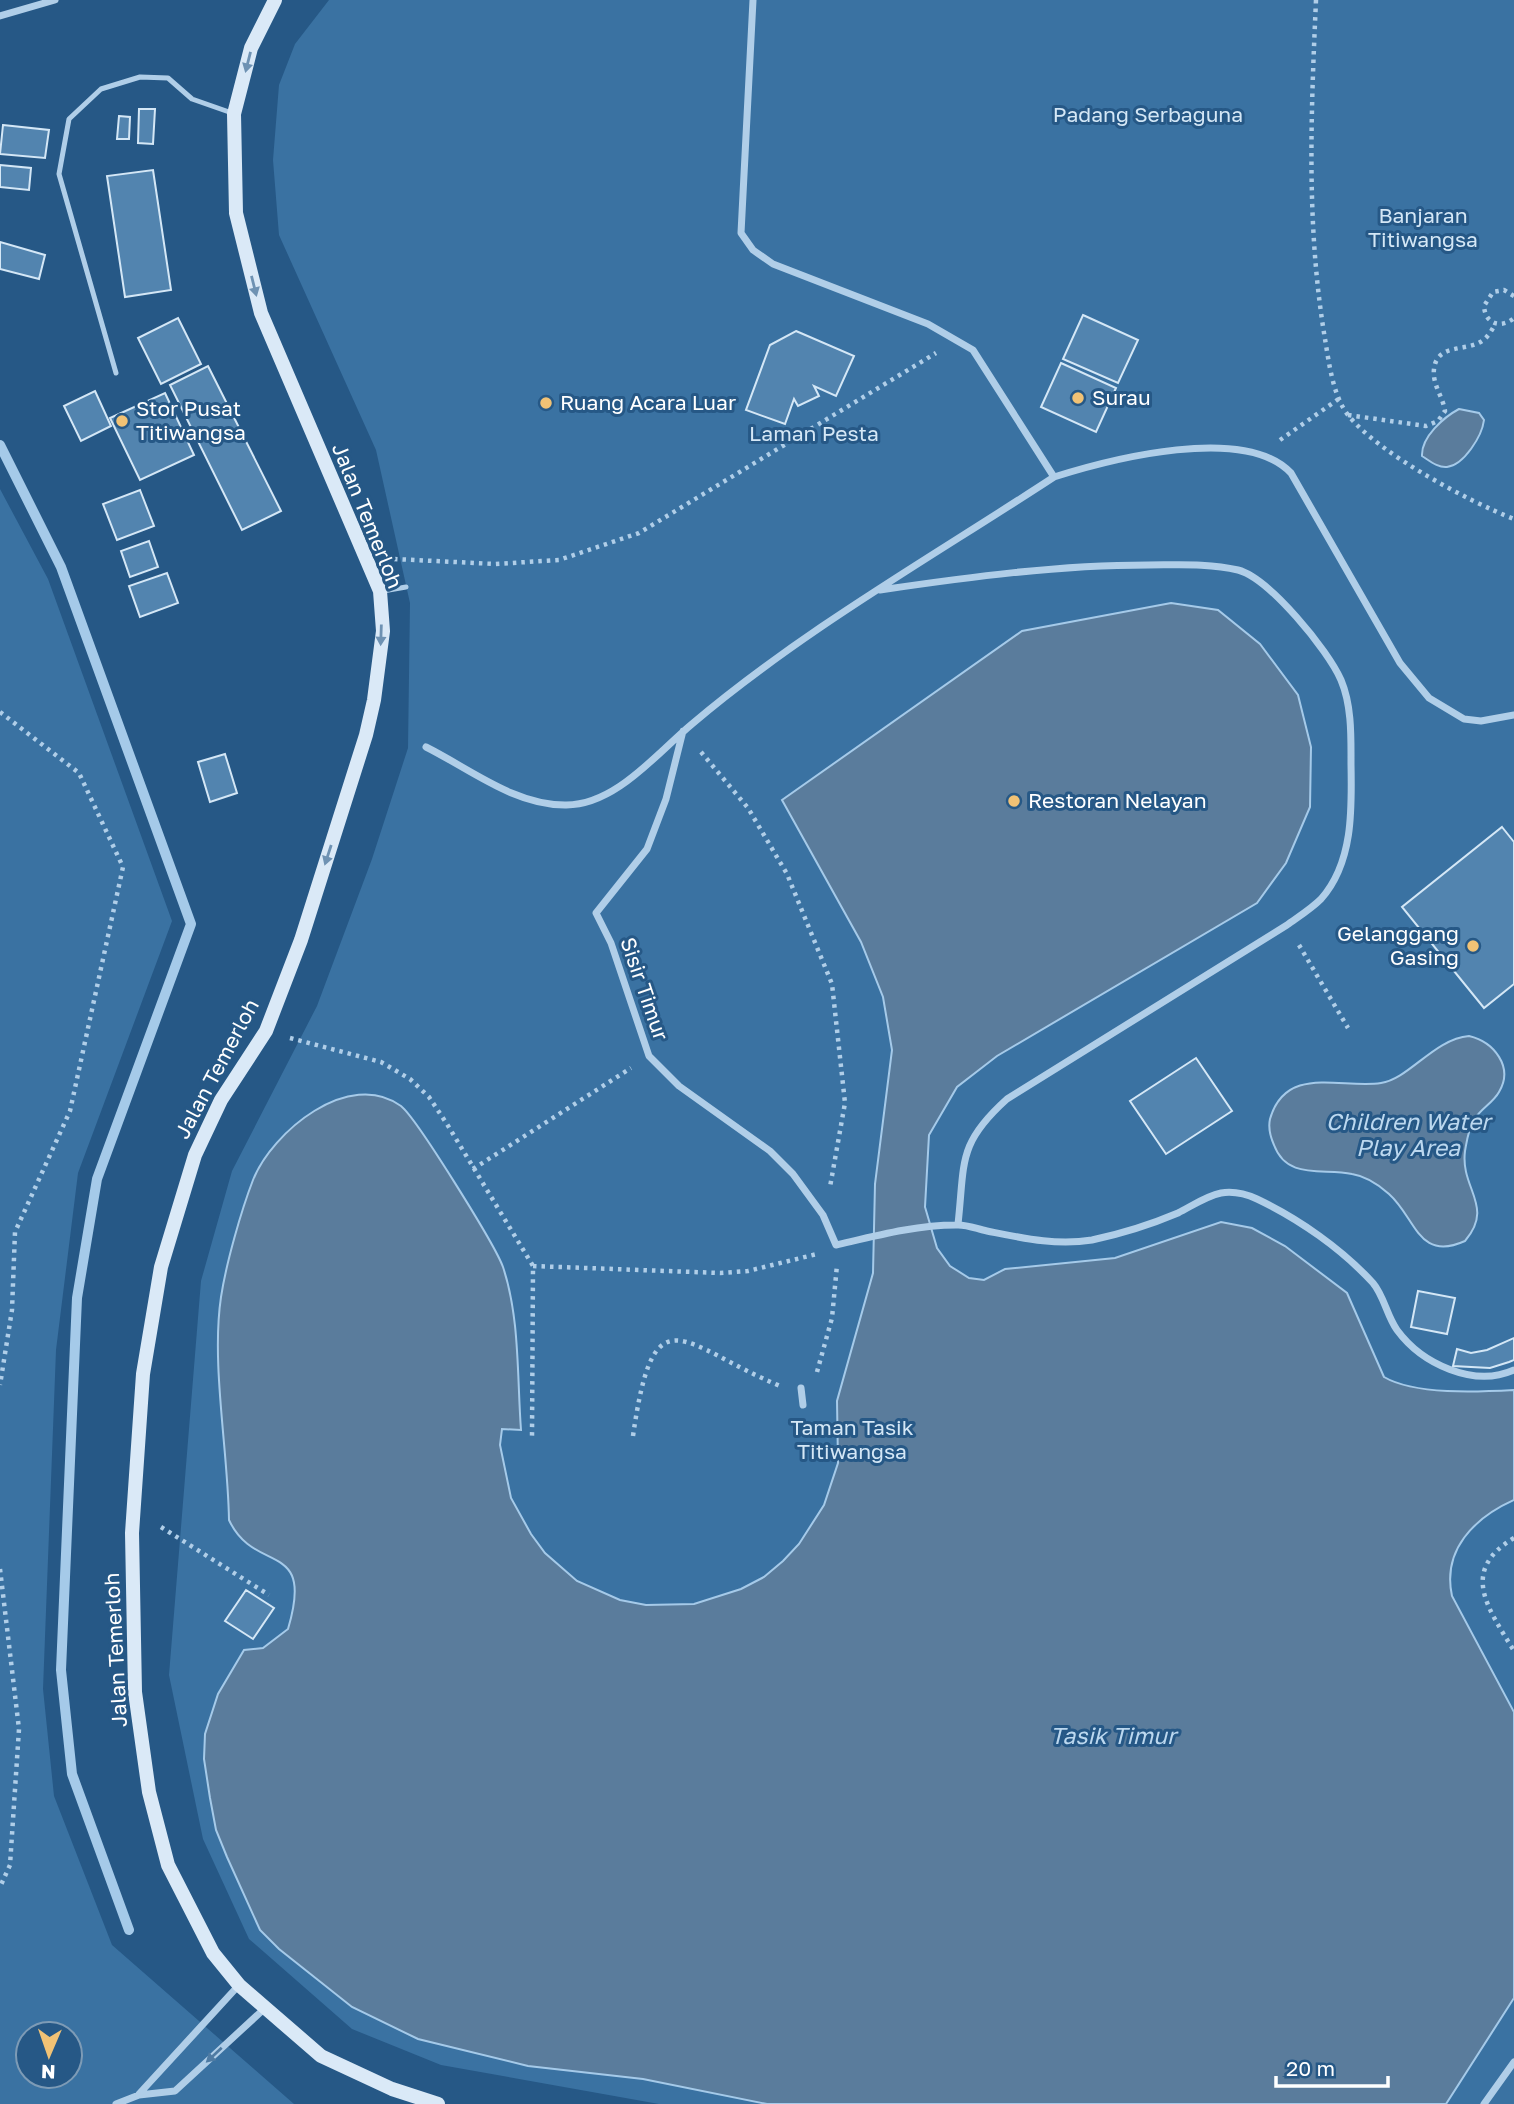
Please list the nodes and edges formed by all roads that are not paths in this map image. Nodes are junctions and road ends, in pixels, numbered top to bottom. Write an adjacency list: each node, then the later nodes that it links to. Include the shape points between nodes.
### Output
1 (55, 0): 4 (street)
2 (275, 0): 5 (street, Jalan Temerloh, one-way to 5, via 251,48)
3 (753, 0): 7 (street, via 741,233 753,250 773,264 928,324 972,350)
4 (0, 16)
5 (234, 114): 6 (lane, via 192,99 167,78 140,77 101,89 69,118 59,174); 10 (street, Jalan Temerloh, one-way to 10, via 236,213 261,313)
6 (116, 373)
7 (1054, 477): 9 (street); 11 (street, via 1201,448 1280,461 1291,472 1401,663 1429,698 1464,719)
8 (406, 587): 10 (lane)
9 (880, 590): 12 (street, via 740,683); 14 (street, via 985,574 1116,565 1240,570 1278,596 1317,642 1341,680 1351,724 1348,838 1340,873 1320,900 1007,1099 982,1122 966,1148)
10 (380, 591): 18 (street, Jalan Temerloh, one-way to 18, via 382,640 366,735 301,940 266,1031 221,1100 195,1155 161,1268 143,1374 132,1533 135,1692 149,1792 168,1865 213,1952)
11 (1514, 715)
12 (683, 731): 13 (street, via 603,796 567,806 524,800); 14 (street, Sisir Timur, via 666,799 647,849 596,913 611,943 649,1056 679,1086 770,1151 807,1190 836,1245)
13 (426, 747)
14 (958, 1224): 15 (street, via 1069,1243 1139,1226 1222,1193 1239,1193 1301,1225 1356,1267 1375,1286 1396,1328 1427,1357 1474,1376)
15 (1514, 1370)
16 (801, 1388): 17 (street)
17 (803, 1405)
18 (239, 1985): 19 (street, Jalan Temerloh); 21 (street)
19 (264, 2008): 21 (street, one-way to 21, via 175,2091); 23 (street, Jalan Temerloh, via 321,2056 392,2089)
20 (1514, 2062): 24 (street)
21 (139, 2095): 22 (street)
22 (116, 2104)
23 (438, 2104)
24 (1484, 2104)

